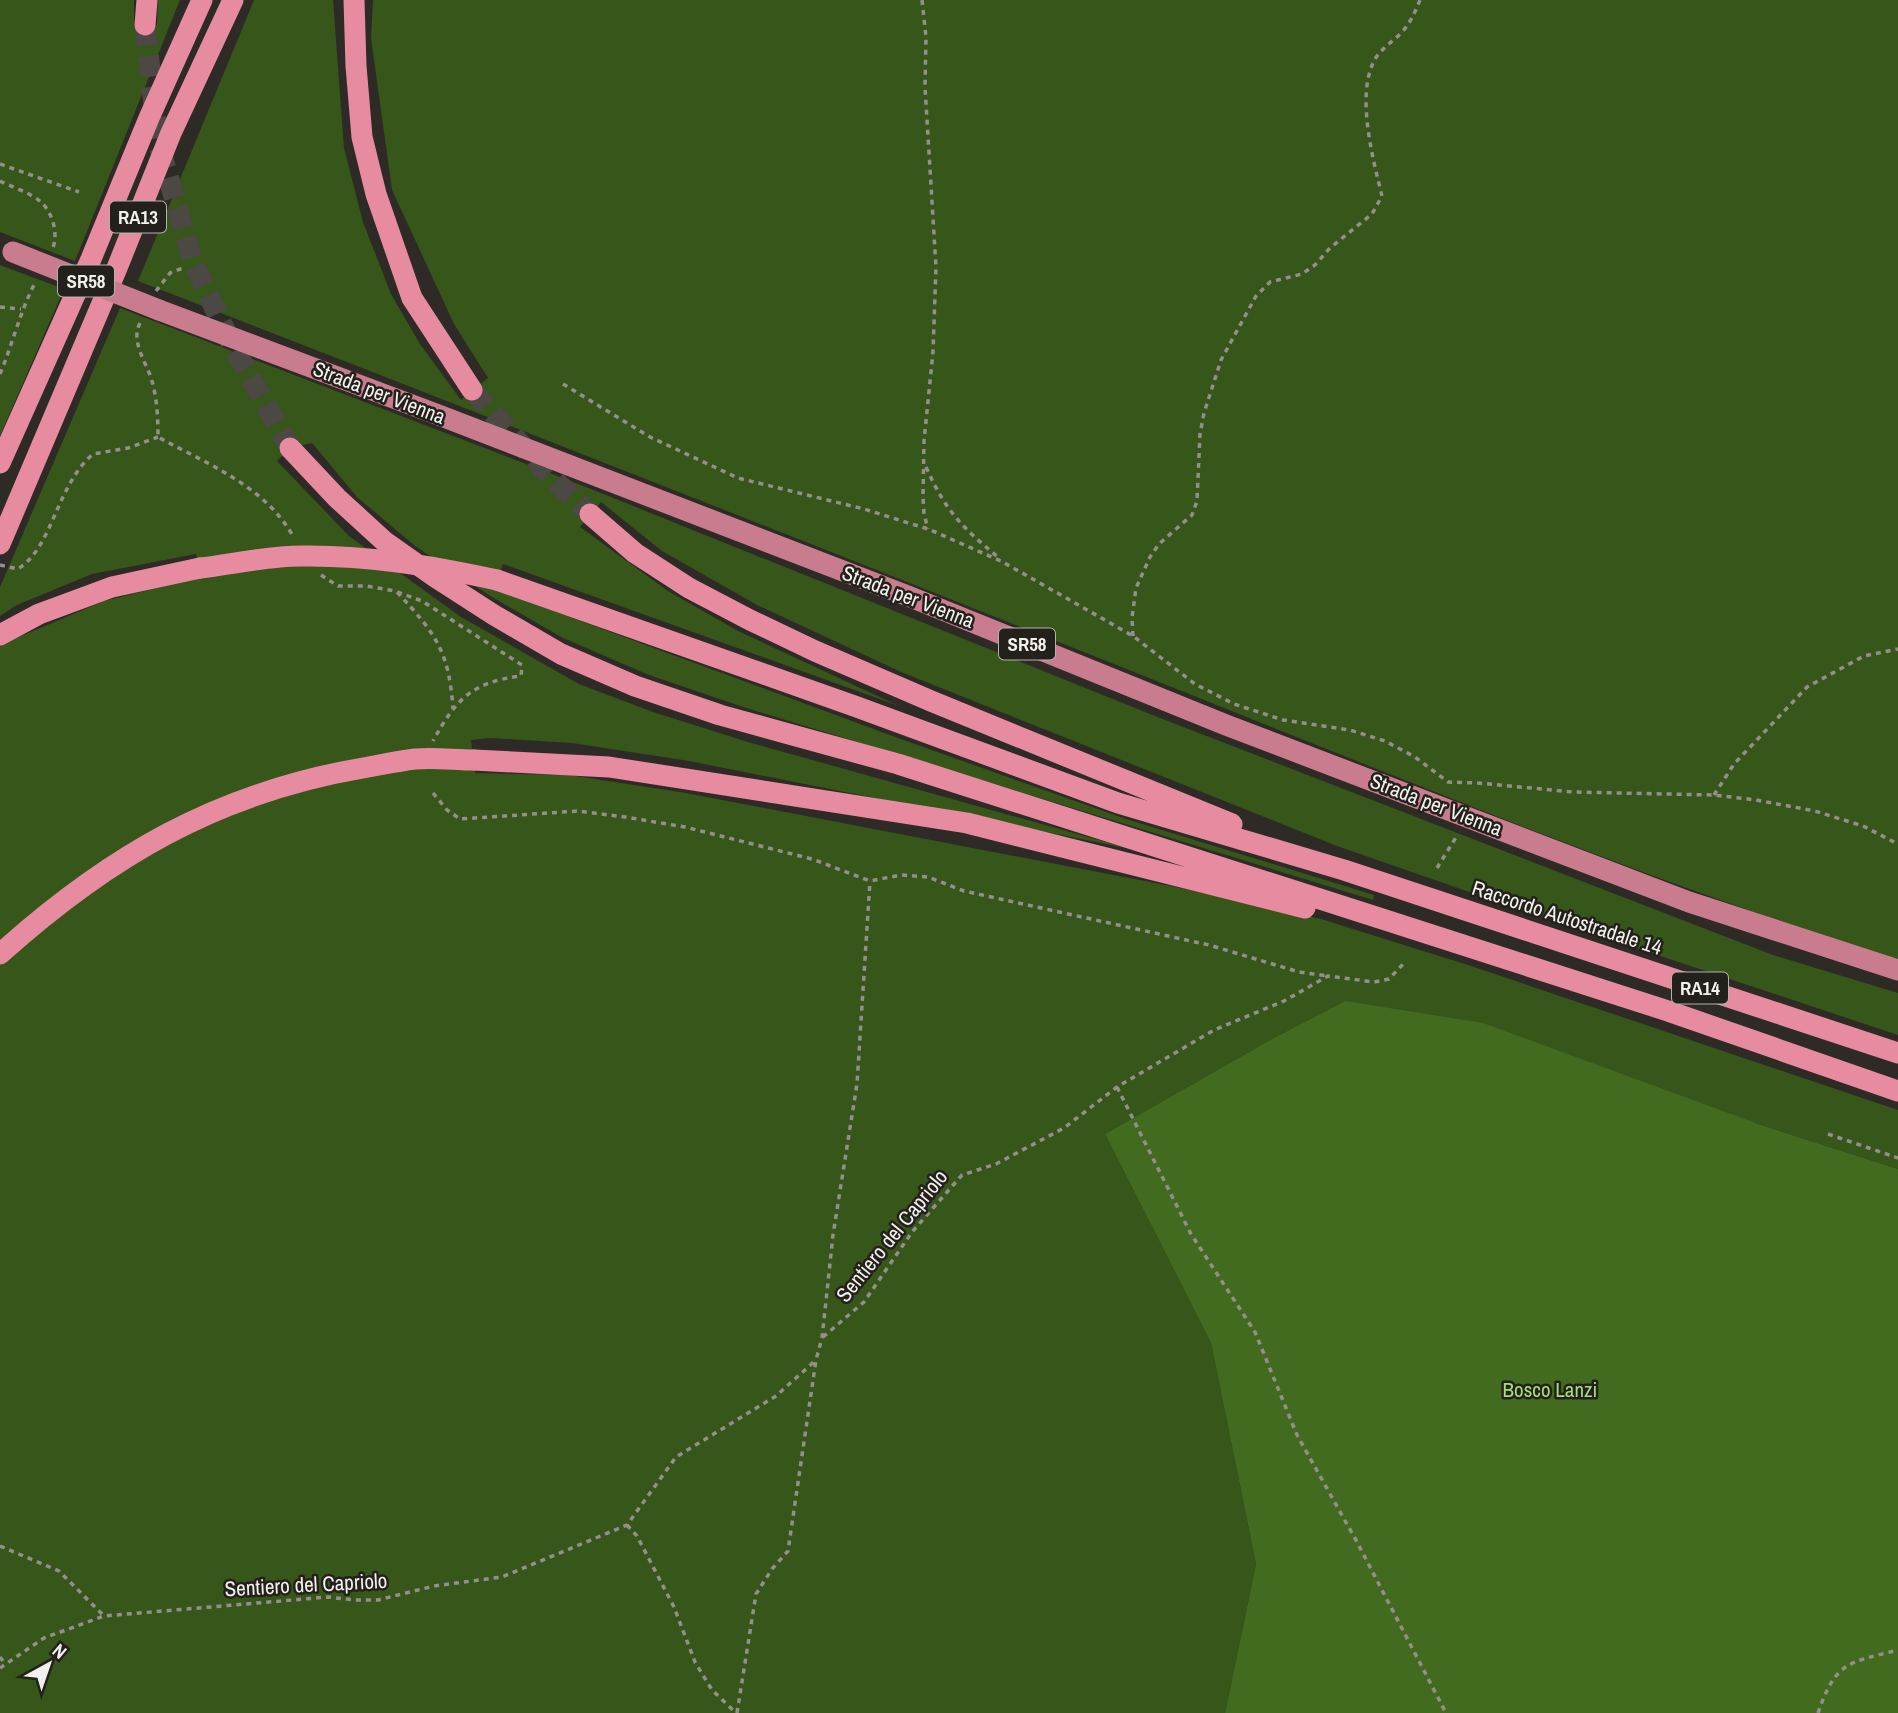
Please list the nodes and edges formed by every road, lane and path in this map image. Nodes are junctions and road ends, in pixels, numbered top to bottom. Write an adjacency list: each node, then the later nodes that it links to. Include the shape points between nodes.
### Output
1 (146, 0): 7 (highway)
2 (202, 0): 23 (highway, RA13)
3 (233, 0): 27 (highway, RA13, via 171,133)
4 (354, 0): 20 (highway, via 362,137 376,194 412,298)
5 (922, 0): 24 (path, via 936,267)
6 (1420, 0): 34 (path, via 1402,33 1377,56 1368,73 1366,97 1382,196 1372,214 1315,265 1302,274 1270,282 1250,306 1220,360 1204,413 1197,501 1192,515 1159,544 1136,587)
7 (145, 25)
8 (0, 164): 10 (path)
9 (0, 181): 12 (path, via 41,202 54,222 55,244)
10 (79, 192)
11 (6, 249): 17 (main road, Strada per Vienna / SR58, bridge)
12 (49, 255)
13 (186, 267): 17 (path, via 170,273)
14 (38, 277): 16 (path)
15 (0, 307): 16 (path)
16 (21, 309): 18 (path, via 15,340)
17 (151, 309): 21 (path, via 136,330 140,355 152,380); 40 (main road, Strada per Vienna / SR58, via 908,596)
18 (0, 374)
19 (563, 384): 26 (path, via 650,437 737,478)
20 (472, 390)
21 (158, 437): 28 (path, via 240,482 270,505); 30 (path, via 93,454 70,480 34,555 18,569)
22 (290, 448): 45 (highway, via 384,541 561,654 720,715 898,764)
23 (0, 463)
24 (925, 465): 26 (path); 29 (path, via 953,516)
25 (590, 514): 43 (highway, via 635,553 689,588 816,651)
26 (928, 529): 29 (path)
27 (0, 544)
28 (300, 549)
29 (1002, 561): 34 (path)
30 (0, 565)
31 (316, 570): 32 (path, via 338,586)
32 (395, 591): 36 (path, via 443,651); 36 (path, via 422,601 522,665 521,676 482,684)
33 (0, 635): 43 (highway, bridge, via 39,614 112,587 200,568 298,556 365,557 429,565 498,580 1118,803)
34 (1133, 636): 39 (path, via 1195,684 1234,704 1283,720 1331,726 1385,741 1448,782 1573,792)
35 (1898, 649): 39 (path, via 1864,656 1807,687 1734,764)
36 (453, 709): 37 (path)
37 (432, 741)
38 (433, 793): 44 (path, via 460,819 578,811 625,817 812,859)
39 (1714, 795): 41 (path, via 1815,811)
40 (1468, 817): 42 (path); 48 (main road, Strada per Vienna / SR58, via 1689,902)
41 (1898, 844)
42 (1437, 868)
43 (1345, 870): 50 (highway, Raccordo Autostradale 14 / RA14)
44 (870, 881): 49 (path, via 901,875 928,877 964,891); 55 (path, via 857,1084)
45 (1373, 916): 46 (highway, bridge, via 1325,913 967,823 609,767 416,759 268,789 163,834 62,901); 52 (highway, RA14)
46 (0, 954)
47 (1405, 962): 49 (path, via 1389,979 1374,982)
48 (1898, 970)
49 (1328, 976): 51 (path, Sentiero del Capriolo, via 1284,1001 1214,1030)
50 (1898, 1053)
51 (1117, 1087): 55 (path, Sentiero del Capriolo, via 1064,1128 996,1164 962,1175 912,1232 864,1302); 65 (path, via 1191,1234 1255,1332 1297,1435)
52 (1898, 1091)
53 (1828, 1134): 54 (path)
54 (1898, 1158)
55 (822, 1338): 56 (path)
56 (816, 1360): 57 (path, via 776,1396 676,1457); 64 (path, via 788,1551 756,1594)
57 (627, 1525): 59 (path, Sentiero del Capriolo, via 502,1577 434,1586 378,1600 328,1597); 64 (path, via 674,1607 695,1662 712,1690)
58 (0, 1546): 59 (path, via 59,1571)
59 (104, 1616): 62 (path, Sentiero del Capriolo, via 44,1638)
60 (1898, 1650): 66 (path, via 1842,1668 1827,1688)
61 (0, 1657): 62 (path)
62 (5, 1664): 63 (path, Sentiero del Capriolo)
63 (0, 1668)
64 (737, 1713)
65 (1446, 1713)
66 (1818, 1713)

